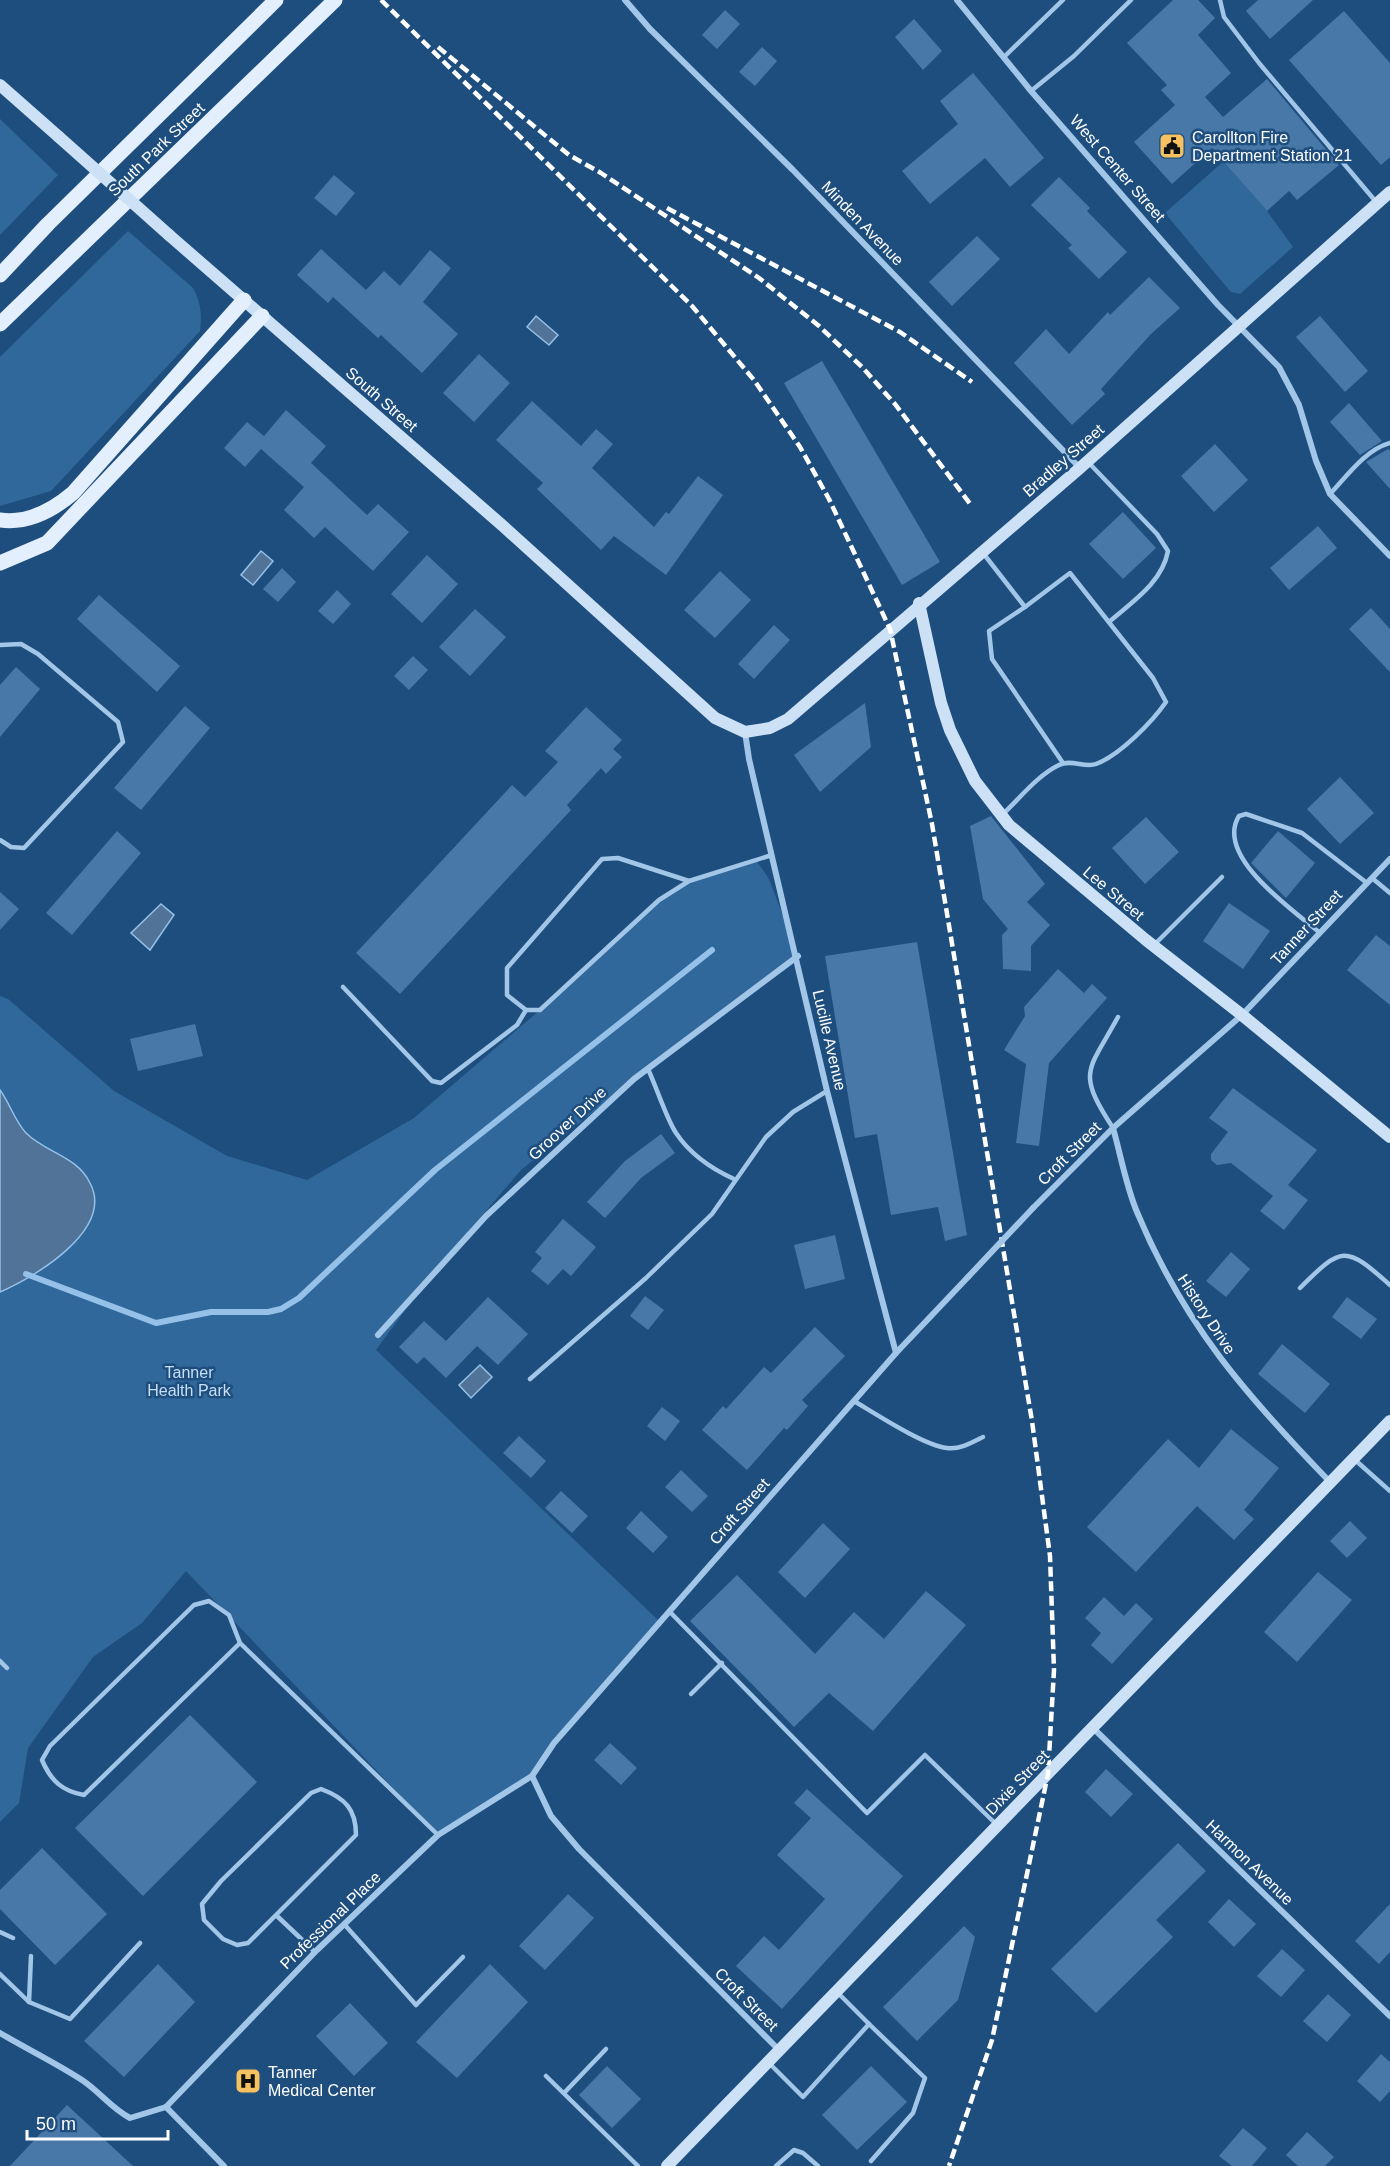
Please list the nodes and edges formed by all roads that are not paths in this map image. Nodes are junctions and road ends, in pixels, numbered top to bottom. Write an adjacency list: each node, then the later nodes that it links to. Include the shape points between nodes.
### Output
1 (276, 0): 13 (main road, South Park Street)
2 (335, 0): 16 (main road, South Park Street)
3 (625, 0): 19 (street, Minden Avenue)
4 (957, 0): 8 (street, West Center Street)
5 (1063, 0): 8 (lane)
6 (1131, 0): 10 (lane, via 1074,56)
7 (1220, 0): 12 (lane, via 1224,17 1259,63)
8 (1004, 57): 10 (street, West Center Street)
9 (0, 85): 14 (street, South Street, bridge)
10 (1031, 91): 17 (street, West Center Street)
11 (1390, 192): 12 (street, Bradley Street)
12 (1377, 203): 17 (street, Bradley Street)
13 (0, 275)
14 (244, 300): 15 (street, South Street); 21 (main road, via 62,503 36,516)
15 (262, 315): 24 (main road, via 46,543); 29 (street, South Street, via 715,718)
16 (0, 324)
17 (1240, 326): 19 (street, Bradley Street); 20 (street, West Center Street, via 1264,349 1291,386)
18 (1390, 443): 20 (lane, via 1361,461)
19 (1083, 464): 22 (street, Bradley Street); 27 (lane, via 1157,534 1168,551 1165,566 1152,584)
20 (1330, 494): 23 (street)
21 (0, 520)
22 (981, 551): 25 (street, Bradley Street); 26 (lane)
23 (1389, 552)
24 (0, 563)
25 (919, 603): 29 (street, Bradley Street, via 788,719 770,728); 31 (street, Lee Street, via 950,730 975,781)
26 (1025, 607): 27 (lane, via 1070,573); 30 (lane, via 989,631 992,659)
27 (1109, 622): 30 (lane, via 1154,678 1166,702 1155,718 1095,765)
28 (0, 645): 32 (lane, via 21,644 38,654 118,722 123,742 24,848 11,847)
29 (745, 732): 33 (street, Lucille Avenue)
30 (1063, 763): 31 (lane)
31 (1001, 815): 40 (street, Lee Street, via 1030,845)
32 (0, 840)
33 (772, 855): 36 (lane); 41 (street, Lucille Avenue)
34 (1390, 859): 37 (street, Tanner Street)
35 (1222, 877): 40 (lane)
36 (689, 881): 43 (lane, via 659,900 540,1010); 43 (lane, via 618,858 602,859 507,968 507,995)
37 (1369, 881): 38 (lane); 39 (street, Tanner Street); 39 (lane, via 1302,833 1246,814 1239,816 1234,823 1241,861)
38 (1390, 893)
39 (1320, 933): 44 (street, Tanner Street)
40 (1153, 946): 44 (street, Lee Street)
41 (798, 956): 46 (street, Groover Drive); 47 (street, Lucille Avenue)
42 (343, 987): 43 (lane, via 432,1081 441,1083 517,1025)
43 (526, 1010)
44 (1242, 1015): 48 (street, Croft Street); 49 (street, Lee Street)
45 (1118, 1017): 48 (lane, via 1089,1072 1089,1088)
46 (648, 1069): 50 (lane, via 675,1133 714,1170); 53 (street, Groover Drive, via 486,1216)
47 (827, 1091): 50 (lane, via 794,1112 766,1137); 54 (street, Lucille Avenue)
48 (1113, 1128): 54 (street, Croft Street, bridge); 60 (street, History Drive, via 1136,1210 1172,1288 1209,1346 1249,1396)
49 (1390, 1137)
50 (735, 1179): 55 (lane, via 704,1222)
51 (1390, 1285): 52 (lane, via 1366,1264 1348,1255 1330,1258)
52 (1300, 1288)
53 (378, 1335)
54 (896, 1353): 56 (street, Croft Street)
55 (530, 1379)
56 (854, 1401): 58 (lane, via 948,1449); 62 (street, Croft Street)
57 (1390, 1421): 59 (street, Dixie Street)
58 (984, 1437)
59 (1354, 1459): 60 (street, Dixie Street); 61 (lane)
60 (1331, 1483): 68 (street, Dixie Street)
61 (1390, 1491)
62 (669, 1611): 65 (lane); 69 (street, Croft Street, via 554,1743)
63 (240, 1643): 63 (lane, via 229,1615 209,1601 194,1605 50,1746 42,1760 49,1777 69,1792 84,1795); 71 (lane)
64 (0, 1661): 66 (lane)
65 (722, 1663): 67 (lane); 70 (lane, via 867,1813 925,1755)
66 (7, 1668)
67 (691, 1694)
68 (1092, 1727): 70 (street, Dixie Street); 83 (street, Harmon Avenue)
69 (532, 1776): 71 (street, Professional Place); 87 (street, Croft Street, via 551,1816 579,1849)
70 (998, 1826): 81 (street, Dixie Street)
71 (438, 1834): 73 (street, Professional Place)
72 (276, 1915): 72 (lane, via 248,1943 237,1945 223,1940 204,1920 202,1904 311,1793 321,1789 337,1795 350,1806 356,1820 356,1835); 77 (lane)
73 (344, 1924): 77 (street, Professional Place); 79 (lane, via 416,2005)
74 (0, 1932): 75 (lane)
75 (13, 1938)
76 (140, 1943): 82 (lane, via 70,2019)
77 (315, 1952): 91 (street, Professional Place)
78 (31, 1956): 82 (lane)
79 (463, 1957)
80 (0, 1974): 82 (lane)
81 (837, 1992): 84 (lane); 87 (street, Dixie Street)
82 (30, 2002)
83 (1390, 2016)
84 (869, 2024): 88 (lane, via 803,2097); 92 (lane, via 925,2079 913,2113)
85 (0, 2033): 91 (street, via 82,2080 114,2110 130,2118)
86 (606, 2049): 90 (lane)
87 (780, 2050): 88 (street, Dixie Street)
88 (768, 2062): 95 (street, Dixie Street)
89 (546, 2076): 90 (lane)
90 (564, 2093): 94 (lane)
91 (166, 2107): 93 (street)
92 (871, 2161)
93 (224, 2166)
94 (638, 2166)
95 (667, 2166)
96 (776, 2166): 97 (lane, via 794,2150)
97 (818, 2166)

